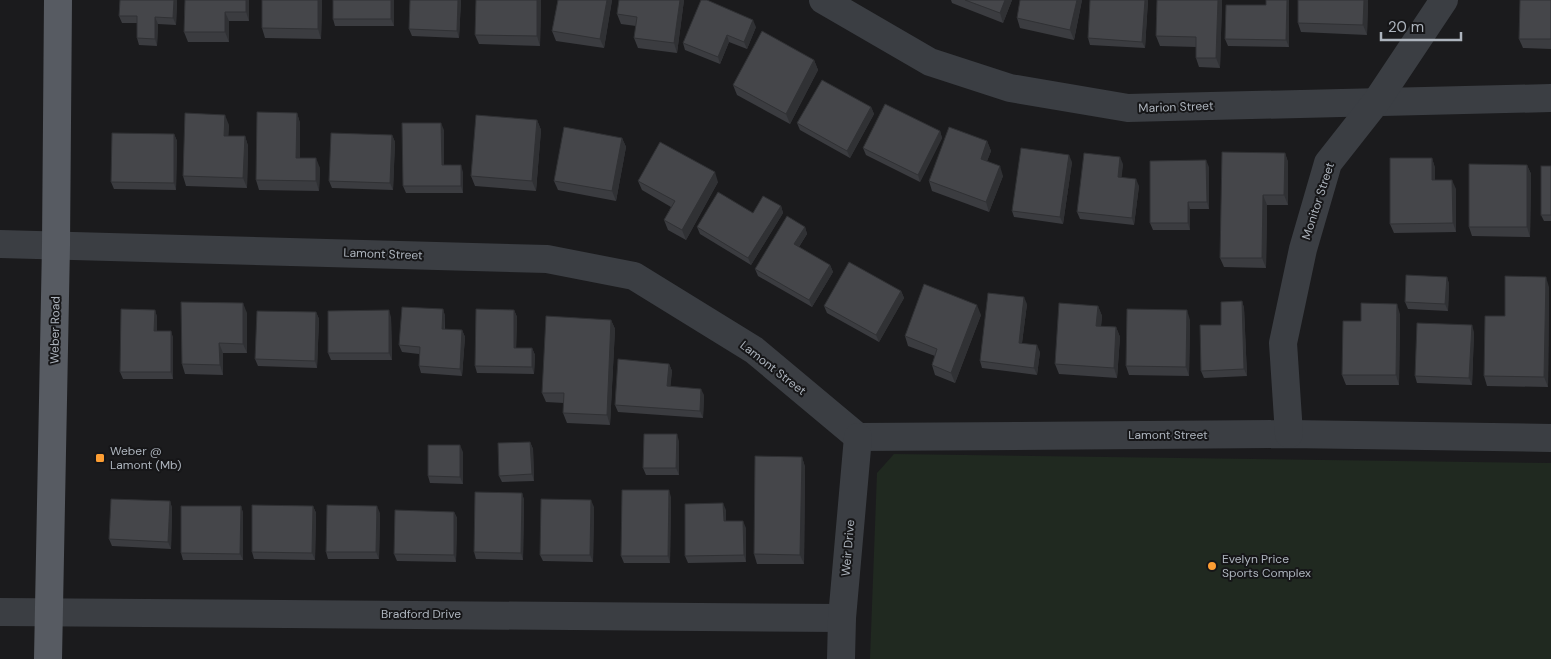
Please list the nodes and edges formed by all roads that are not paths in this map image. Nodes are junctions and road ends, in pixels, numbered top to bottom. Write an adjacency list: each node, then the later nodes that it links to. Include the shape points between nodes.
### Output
1 (58, 0): 7 (main road, Weber Road)
2 (823, 0): 5 (street, Marion Street, via 930,62 1010,88 1128,108)
3 (1444, 0): 5 (street, Monitor Street)
4 (1551, 98): 5 (street, Marion Street)
5 (1376, 102): 8 (street, Monitor Street, via 1328,163 1303,250 1283,343)
6 (0, 244): 7 (street, Lamont Street)
7 (56, 245): 9 (street, Lamont Street, via 547,259 634,276 754,350); 11 (main road, Weber Road)
8 (1289, 434): 9 (street, Lamont Street); 10 (street, Lamont Street)
9 (858, 437): 13 (street, Weir Drive)
10 (1551, 438)
11 (49, 611): 12 (street, Bradford Drive); 13 (street, Bradford Drive); 14 (main road, Weber Road)
12 (0, 612)
13 (842, 618): 15 (street, Weir Drive)
14 (48, 659)
15 (842, 659)

